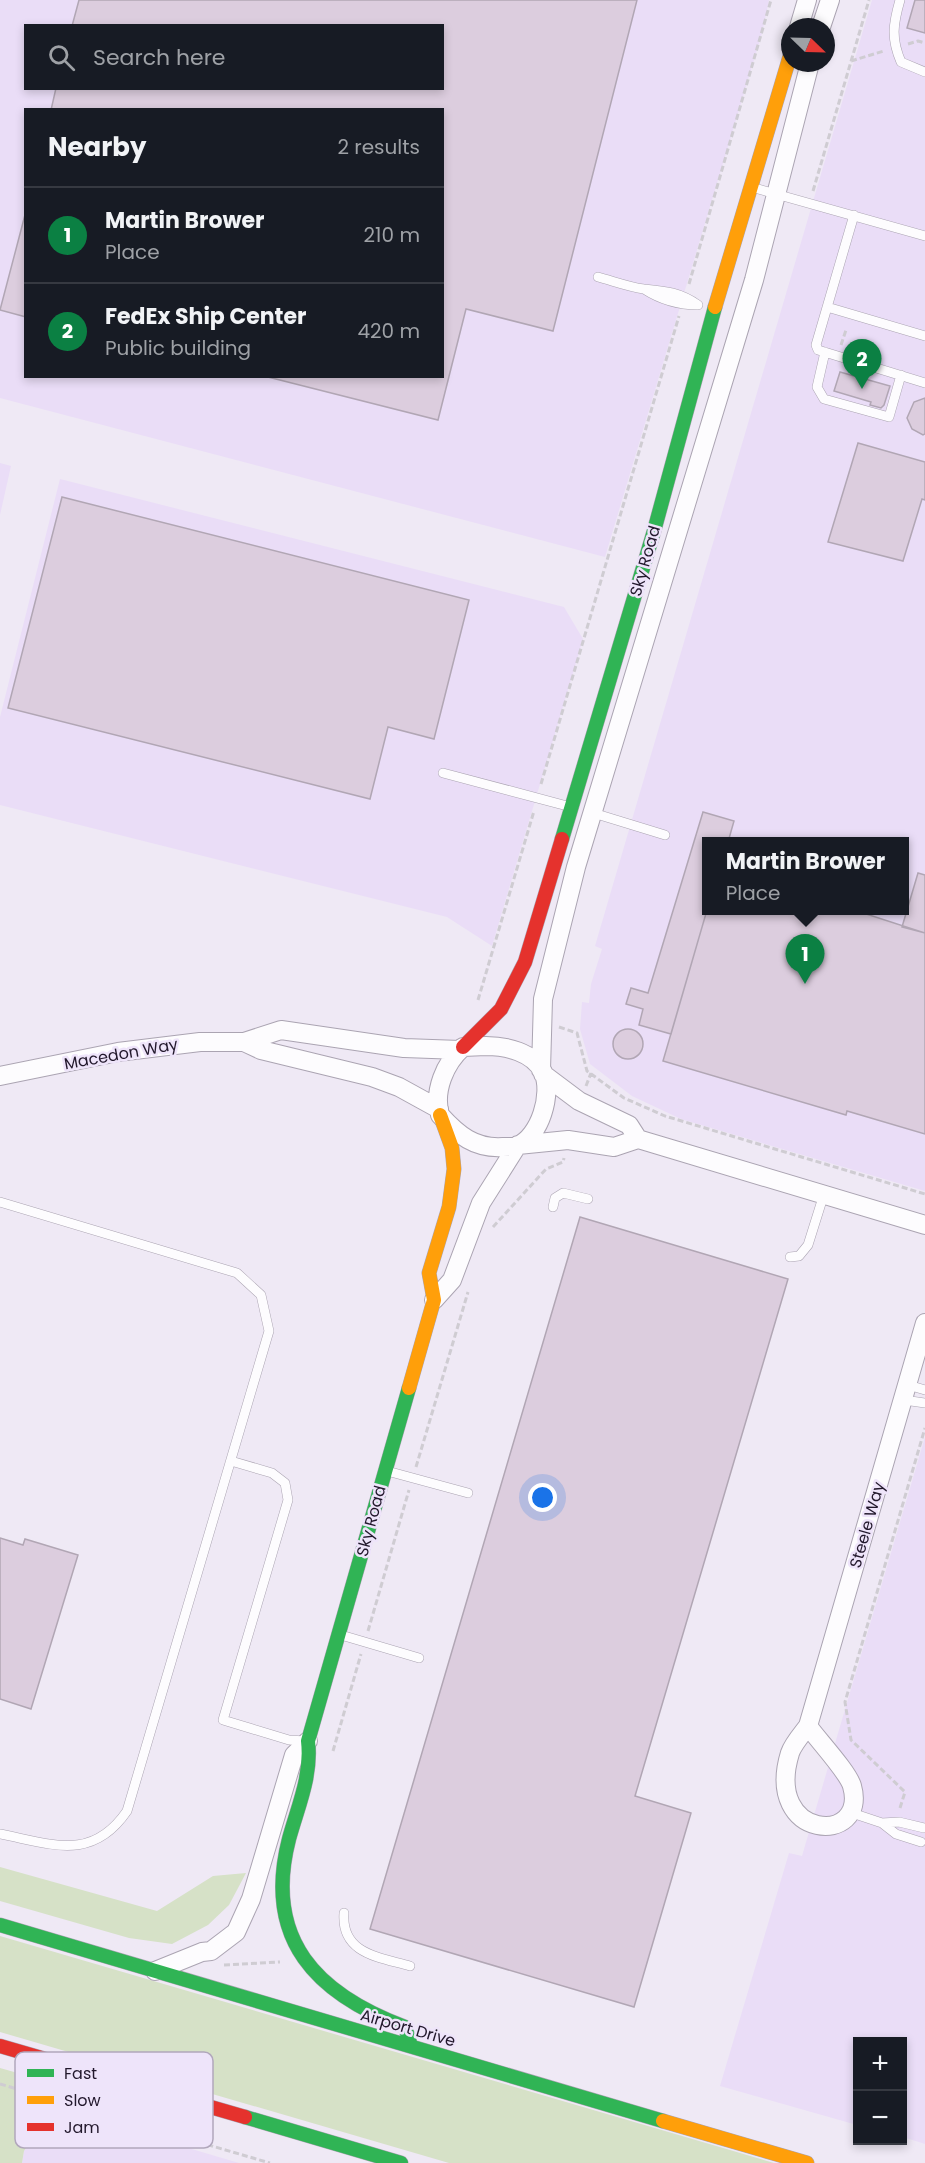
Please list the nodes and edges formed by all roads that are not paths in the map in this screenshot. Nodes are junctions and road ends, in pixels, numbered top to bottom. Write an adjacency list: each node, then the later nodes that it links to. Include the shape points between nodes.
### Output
1 (807, 0): 4 (street)
2 (830, 0): 5 (street)
3 (900, 0): 8 (lane, via 892,34 895,48 901,62)
4 (802, 18)
5 (824, 18)
6 (785, 72): 9 (street, Sky Road)
7 (808, 72): 10 (street, Sky Road)
8 (925, 72)
9 (750, 187): 10 (lane); 15 (street, Sky Road)
10 (776, 194): 11 (lane); 22 (street, Sky Road, via 754,280)
11 (854, 215): 12 (lane); 14 (lane)
12 (925, 236)
13 (598, 277): 15 (lane, via 644,289 660,288)
14 (827, 307): 16 (lane); 17 (lane, via 816,345)
15 (713, 310): 21 (street, Sky Road, via 654,531)
16 (925, 336)
17 (825, 352): 18 (lane); 18 (lane, via 817,387 824,399 889,417)
18 (901, 375): 19 (lane)
19 (925, 383)
20 (443, 773): 21 (lane)
21 (572, 807): 22 (lane); 25 (street, Sky Road, via 516,984 501,1009)
22 (592, 812): 23 (lane); 26 (street, Sky Road, via 543,999)
23 (665, 835)
24 (244, 1041): 25 (street, Macedon Way, via 281,1030 404,1048); 27 (street, Macedon Way, via 155,1046); 28 (street, Macedon Way, via 261,1050 399,1087)
25 (461, 1048): 26 (street, via 503,1046 527,1057); 28 (street, via 443,1076 438,1097)
26 (542, 1072): 29 (street, via 579,1101 629,1125); 30 (street, via 545,1096 540,1119)
27 (0, 1076)
28 (440, 1112): 30 (street, via 453,1130 475,1144); 37 (street, Sky Road, via 452,1148 454,1169 448,1207 429,1273)
29 (638, 1139): 30 (street, via 614,1147 568,1140); 31 (street)
30 (518, 1146): 37 (street, Sky Road, via 481,1203 452,1280)
31 (824, 1194): 35 (street); 36 (lane, via 808,1245 799,1256)
32 (588, 1199): 34 (lane, via 563,1193 555,1198)
33 (0, 1202): 41 (lane, via 237,1273 251,1282 261,1295 269,1331)
34 (553, 1208)
35 (925, 1224)
36 (790, 1257)
37 (434, 1300): 42 (street, Sky Road)
38 (925, 1323): 39 (street, Steele Way)
39 (912, 1391): 40 (lane); 46 (street, Steele Way)
40 (925, 1403)
41 (231, 1461): 47 (lane, via 272,1473 285,1483 288,1500 223,1720 289,1740); 51 (lane, via 127,1811 102,1838 86,1845 68,1847)
42 (384, 1470): 43 (lane); 44 (street, Sky Road)
43 (468, 1493)
44 (339, 1634): 45 (lane); 47 (street, Sky Road)
45 (419, 1658)
46 (808, 1726): 48 (street, via 852,1785); 48 (street, Steele Way, via 790,1752 786,1778 794,1811 820,1828 833,1826)
47 (308, 1741): 56 (street, Sky Road, via 294,1755 245,1918 236,1932 212,1951); 58 (street, Sky Road, via 311,1761 282,1869 286,1916 300,1952 322,1981 364,2011 405,2027)
48 (849, 1812): 49 (lane)
49 (882, 1823): 50 (lane); 52 (lane, via 896,1834)
50 (924, 1828)
51 (0, 1834)
52 (921, 1842)
53 (344, 1913): 55 (lane, via 346,1935 352,1943 368,1953)
54 (0, 1925): 56 (street, Airport Drive)
55 (410, 1966)
56 (155, 1971): 58 (street, Airport Drive)
57 (0, 2046): 59 (street)
58 (411, 2046): 62 (street, Airport Drive)
59 (21, 2052)
60 (213, 2108): 61 (street)
61 (401, 2163)
62 (807, 2163)

